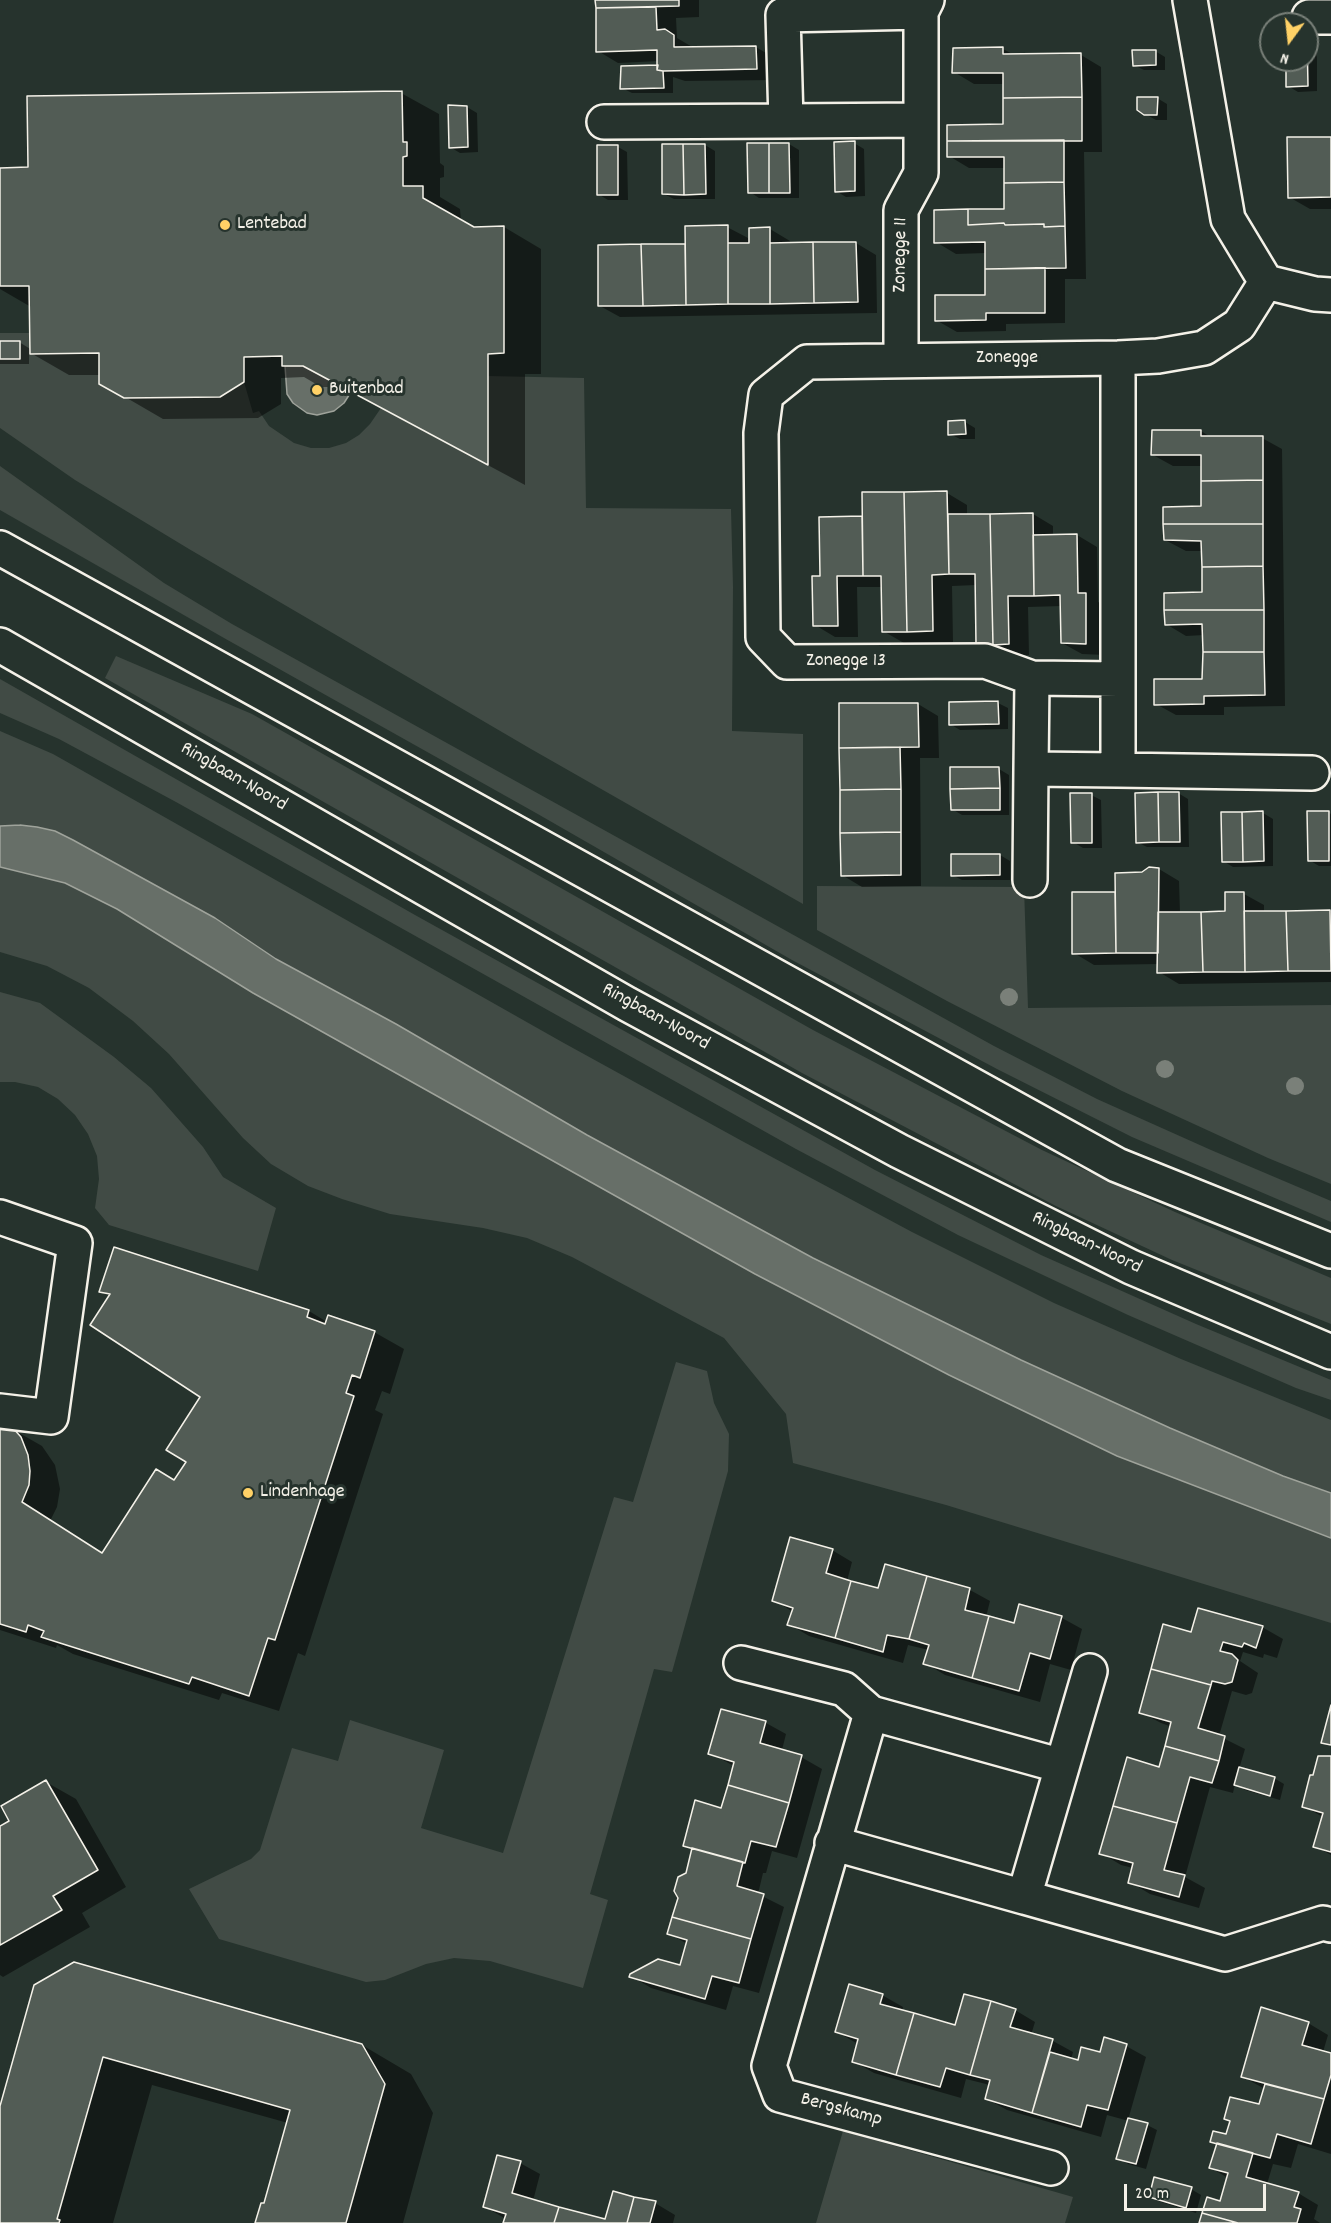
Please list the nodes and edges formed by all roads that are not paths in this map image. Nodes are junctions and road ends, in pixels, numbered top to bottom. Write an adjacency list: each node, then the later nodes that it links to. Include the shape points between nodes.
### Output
1 (1190, 0): 7 (street, via 1228,219)
2 (924, 6): 3 (street, Zonegge 11); 5 (street, Zonegge 11)
3 (781, 8): 4 (street, Zonegge 11)
4 (786, 120): 5 (street); 6 (street)
5 (921, 120): 10 (street, Zonegge 11, via 921,173 901,210)
6 (604, 122)
7 (1266, 282): 8 (street); 9 (street, Zonegge, via 1239,325 1204,348)
8 (1331, 295)
9 (1118, 358): 10 (street, Zonegge); 15 (street)
10 (901, 360): 11 (street, Zonegge, via 807,362 766,395)
11 (761, 433): 14 (street, Zonegge 13, via 764,637 787,662 984,662)
12 (0, 548): 21 (street, via 1117,1165)
13 (0, 645): 22 (street, Ringbaan-Noord, via 627,1004 899,1151 1131,1267)
14 (1032, 678): 15 (street, Zonegge 13); 16 (street)
15 (1118, 679): 17 (street)
16 (1031, 769): 17 (street); 19 (street)
17 (1118, 770): 18 (street)
18 (1312, 773)
19 (1030, 880)
20 (0, 1217): 23 (street, via 75,1243 51,1417)
21 (1331, 1251)
22 (1331, 1352)
23 (0, 1411)
24 (741, 1663): 26 (street, via 844,1689)
25 (1090, 1671): 27 (street)
26 (871, 1713): 27 (street); 28 (street, Bergskamp)
27 (1062, 1766): 29 (street)
28 (832, 1843): 29 (street); 31 (street, Bergskamp, via 769,2066 780,2095)
29 (1024, 1897): 30 (street, via 1225,1954 1323,1923)
30 (1331, 1925)
31 (1051, 2169)

